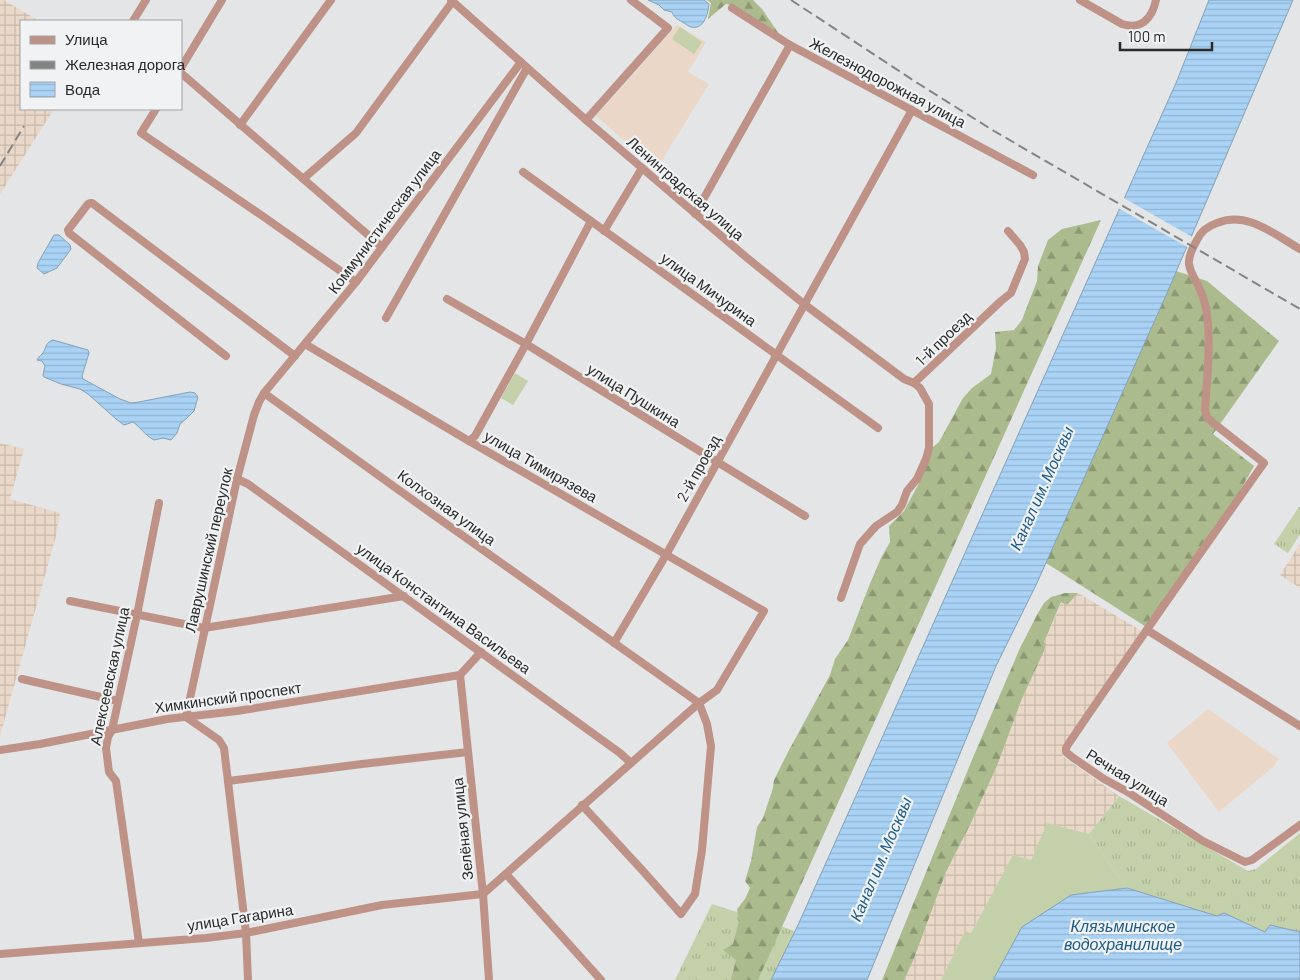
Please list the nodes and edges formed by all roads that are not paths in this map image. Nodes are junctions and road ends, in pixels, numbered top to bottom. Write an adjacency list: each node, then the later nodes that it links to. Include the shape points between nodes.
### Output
1 (146, 0): 9 (street)
2 (222, 0): 12 (street)
3 (331, 0): 17 (street)
4 (631, 0): 16 (street, via 668,28)
5 (1080, 0): 6 (street, via 1129,26 1144,22 1154,9)
6 (1156, 0)
7 (452, 1): 11 (street, Ленинградская улица); 21 (street, via 356,133)
8 (732, 8): 10 (street, Железнодорожная улица)
9 (134, 20)
10 (790, 45): 15 (street, Железнодорожная улица); 22 (street)
11 (524, 65): 16 (street, Ленинградская улица); 26 (street, Коммунистическая улица); 31 (street)
12 (182, 66)
13 (182, 74): 17 (street)
14 (155, 110): 28 (street, via 141,133)
15 (912, 110): 20 (street, Железнодорожная улица); 30 (street, 2-й проезд)
16 (586, 120): 18 (street, Ленинградская улица)
17 (240, 125): 21 (street)
18 (642, 168): 22 (street, Ленинградская улица); 24 (street)
19 (523, 172): 23 (street, улица Мичурина)
20 (1034, 175)
21 (303, 179): 26 (street)
22 (695, 214): 30 (street, Ленинградская улица)
23 (591, 221): 24 (street, улица Мичурина); 33 (street)
24 (604, 231): 34 (street, улица Мичурина)
25 (1008, 231): 37 (street, 1-й проезд, via 1020,245 1025,259 1011,293)
26 (382, 247): 28 (street, Коммунистическая улица)
27 (1300, 249): 51 (street, via 1250,221 1226,219 1200,233 1190,255 1189,267 1208,319 1207,417 1264,463)
28 (356, 282): 32 (street, Коммунистическая улица)
29 (447, 299): 33 (street, улица Пушкина)
30 (804, 304): 34 (street, 2-й проезд); 37 (street, Ленинградская улица, via 904,379)
31 (386, 318)
32 (306, 344): 36 (street, Коммунистическая улица); 40 (street, улица Тимирязева)
33 (526, 344): 40 (street, via 475,436); 41 (street, улица Пушкина)
34 (776, 355): 39 (street, улица Мичурина); 41 (street, 2-й проезд)
35 (226, 356): 36 (street, via 68,232 88,204 92,203)
36 (295, 356): 38 (street, Коммунистическая улица)
37 (914, 383): 47 (street, 1-й проезд, via 928,404 929,448 926,459 897,512 876,526 860,544)
38 (264, 393): 42 (street, Лаврушинский переулок, via 254,415); 52 (street, Колхозная улица)
39 (878, 428)
40 (469, 441): 45 (street, улица Тимирязева)
41 (716, 462): 44 (street, улица Пушкина); 45 (street, 2-й проезд)
42 (237, 480): 46 (street, улица Константина Васильева, via 248,484); 50 (street, Лаврушинский переулок)
43 (159, 503): 49 (street, Алексеевская улица)
44 (805, 516)
45 (666, 554): 52 (street, 2-й проезд); 57 (street, улица Тимирязева, via 764,611 717,690)
46 (404, 596): 50 (street); 53 (street, улица Константина Васильева)
47 (841, 598)
48 (70, 601): 49 (street)
49 (137, 615): 50 (street); 56 (street, Алексеевская улица)
50 (204, 628): 58 (street, Лаврушинский переулок)
51 (1147, 630): 59 (street); 66 (street, Речная улица, via 1069,743 1066,748 1068,755 1203,841 1245,862)
52 (614, 643): 57 (street, Колхозная улица)
53 (481, 652): 54 (street); 63 (street, улица Константина Васильева)
54 (460, 674): 58 (street, Химкинский проспект); 62 (street, Зелёная улица)
55 (22, 679): 56 (street)
56 (118, 701): 60 (street, Алексеевская улица)
57 (699, 703): 63 (street); 65 (street, via 711,746 696,894 681,914)
58 (186, 717): 60 (street, Химкинский проспект); 64 (street, via 222,744)
59 (1300, 726)
60 (112, 730): 61 (street, Химкинский проспект); 70 (street, Алексеевская улица, via 106,748 109,772 116,781)
61 (0, 750)
62 (468, 752): 64 (street); 68 (street, Зелёная улица)
63 (632, 763): 65 (street)
64 (228, 782): 69 (street)
65 (582, 805): 67 (street)
66 (1300, 825)
67 (506, 874): 68 (street); 74 (street)
68 (483, 894): 69 (street, улица Гагарина, via 382,905); 73 (street, Зелёная улица)
69 (246, 933): 70 (street, улица Гагарина); 72 (street)
70 (140, 943): 71 (street, улица Гагарина)
71 (0, 954)
72 (248, 980)
73 (489, 980)
74 (601, 980)

